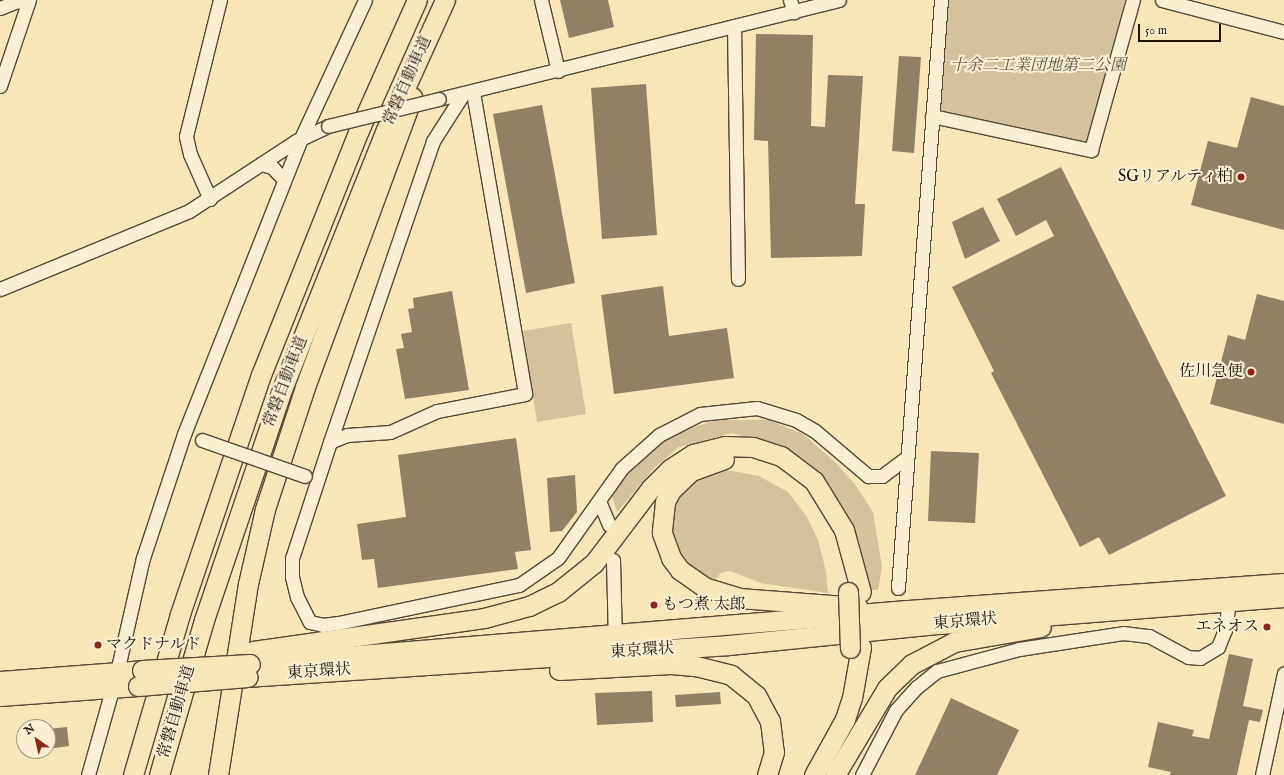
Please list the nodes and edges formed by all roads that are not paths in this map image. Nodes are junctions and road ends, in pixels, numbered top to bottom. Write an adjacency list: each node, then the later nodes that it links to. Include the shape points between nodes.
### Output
1 (220, 0): 22 (street, via 186,136 190,154)
2 (365, 0): 19 (street)
3 (417, 0): 49 (highway, 常磐自動車道, via 359,130 261,375 185,599)
4 (541, 0): 15 (street)
5 (840, 0): 11 (street)
6 (941, 0): 18 (street)
7 (1133, 0): 18 (street, via 1091,150)
8 (1162, 0): 14 (street)
9 (29, 2): 12 (street, via 17,1); 16 (street)
10 (442, 6): 50 (highway, 常磐自動車道, via 386,130 283,388 206,613); 51 (highway, via 399,137 310,372 265,509 248,584)
11 (792, 6): 13 (street)
12 (0, 8)
13 (734, 26): 15 (street); 23 (street)
14 (1284, 32)
15 (558, 71): 17 (street)
16 (0, 86)
17 (468, 93): 19 (street, bridge, via 328,126); 26 (street, via 433,141); 26 (street, via 525,394 438,410 390,432 347,436)
18 (932, 116): 27 (street)
19 (301, 138): 20 (street); 21 (street)
20 (261, 164): 21 (street, via 272,167); 22 (street)
21 (284, 180): 25 (street)
22 (210, 199): 24 (street, via 189,211)
23 (738, 279)
24 (0, 289)
25 (184, 434): 28 (street, bridge); 45 (street, via 144,558)
26 (330, 442): 28 (street)
27 (907, 457): 29 (street, via 882,476 868,476 815,431 796,420 757,408 720,410 678,423 659,435 622,468); 33 (street)
28 (311, 478): 29 (street, via 292,558 292,577 310,622 323,625 519,585 558,558)
29 (599, 501): 30 (street)
30 (609, 525)
31 (613, 560): 39 (street)
32 (1284, 584): 38 (highway, 東京環状)
33 (898, 588)
34 (854, 592): 38 (highway, via 830,528 804,488 777,467 734,458 706,463 691,471 671,490 661,520 662,533 671,558 691,579 714,591 791,604); 40 (highway, bridge); 42 (highway, via 844,530 814,481 781,456 753,447 724,446 693,454 670,469 651,488 594,563 558,592 529,606 484,618)
35 (1284, 597): 36 (highway, 東京環状)
36 (1229, 602): 37 (highway, 東京環状); 56 (street, via 1225,630 1218,647 1200,658 1188,657 1149,636 1123,634 1019,649 937,671 917,687 896,710)
37 (1131, 608): 39 (highway, 東京環状); 55 (highway, via 966,639 927,654 912,664 887,688)
38 (908, 610): 39 (highway, 東京環状)
39 (615, 644): 41 (highway, 東京環状); 42 (highway, 東京環状)
40 (856, 648): 53 (highway, via 831,723); 54 (highway, via 852,698 845,719)
41 (451, 663): 42 (highway, 東京環状); 52 (highway, via 495,672 671,664 696,666 731,675 756,695 770,721 774,752)
42 (250, 664): 44 (highway, 東京環状, bridge); 44 (highway, 東京環状, bridge, via 200,666)
43 (1284, 673): 57 (street)
44 (140, 678): 45 (highway, 東京環状)
45 (115, 680): 46 (highway, 東京環状); 47 (highway, 東京環状); 48 (street)
46 (0, 682)
47 (0, 696)
48 (88, 775)
49 (132, 775)
50 (159, 775)
51 (218, 775)
52 (767, 775)
53 (800, 775)
54 (814, 775)
55 (835, 775)
56 (862, 775)
57 (1262, 775)

